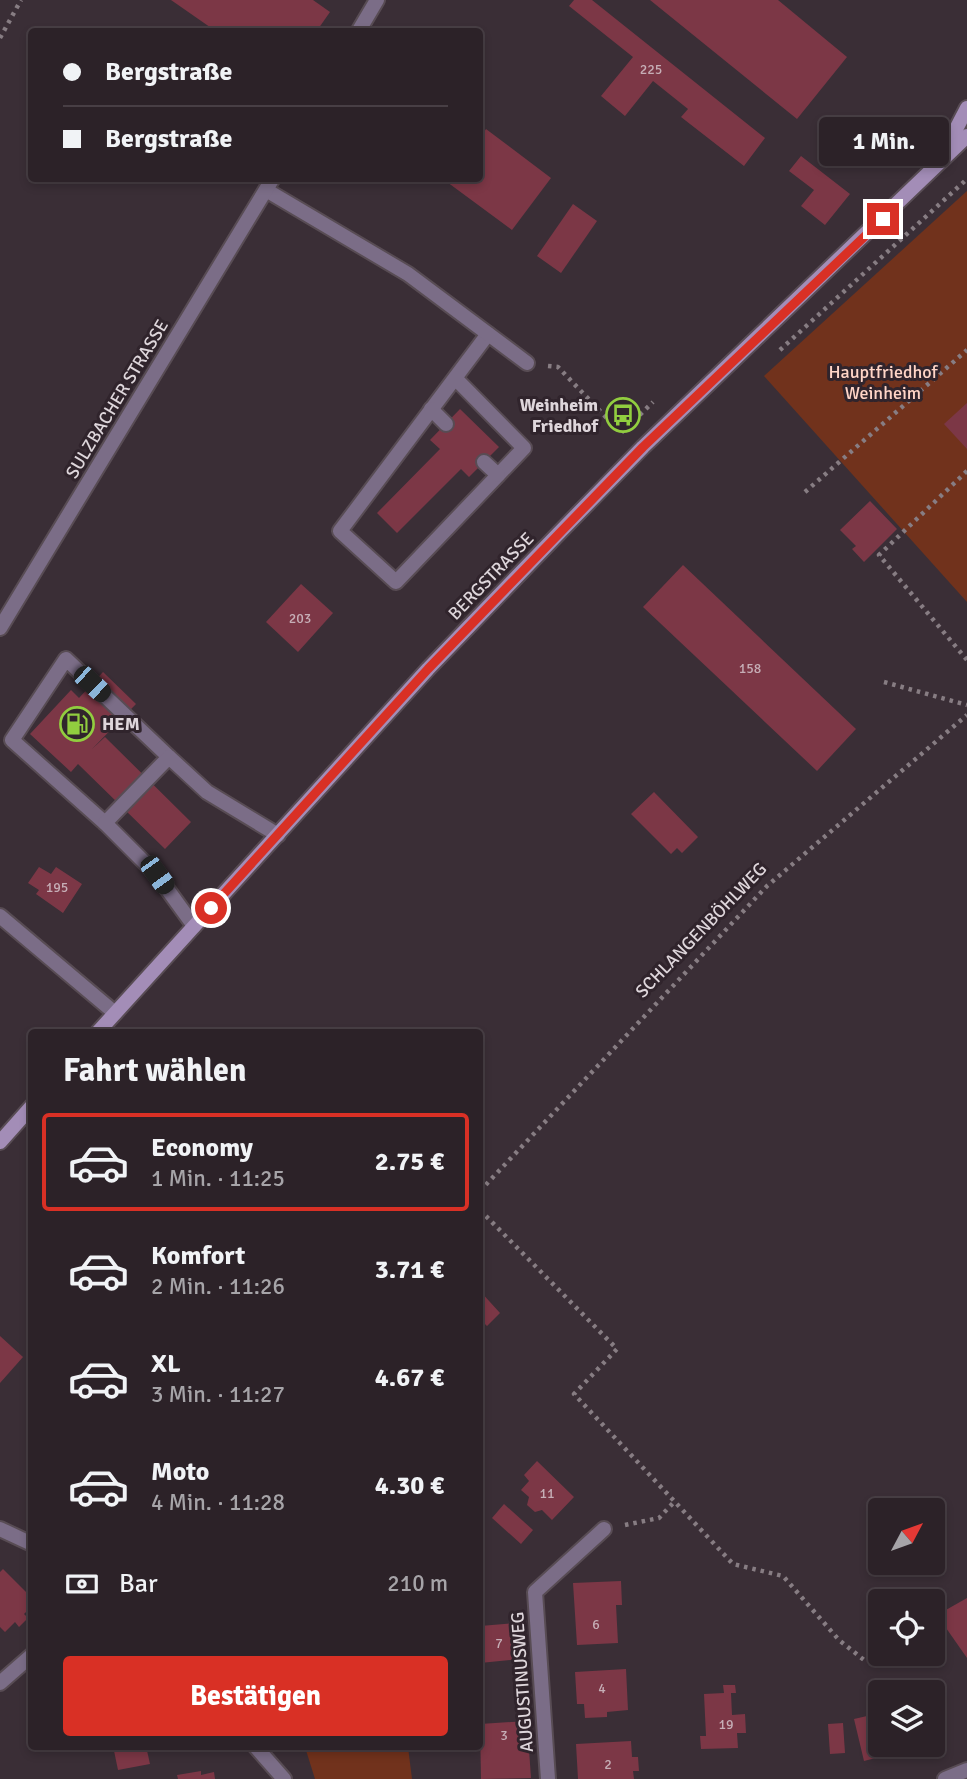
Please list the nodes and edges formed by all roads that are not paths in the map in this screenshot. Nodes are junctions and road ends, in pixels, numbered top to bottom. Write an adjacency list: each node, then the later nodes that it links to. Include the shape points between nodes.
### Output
1 (377, 0): 2 (street)
2 (360, 28)
3 (967, 108): 5 (main road, BERGSTRASSE)
4 (967, 136): 5 (main road, BERGSTRASSE)
5 (936, 168): 17 (main road, BERGSTRASSE, via 673,418 428,669)
6 (270, 184): 7 (street, SULZBACHER STRASSE, via 408,274); 14 (street, SULZBACHER STRASSE)
7 (488, 334): 8 (street, SULZBACHER STRASSE); 9 (street)
8 (527, 363)
9 (455, 378): 10 (street); 13 (street, via 524,448)
10 (431, 409): 11 (street); 13 (street, via 340,531 396,582)
11 (446, 424)
12 (484, 462): 13 (street)
13 (498, 475)
14 (0, 628)
15 (169, 757): 16 (street); 16 (street, via 66,659 12,740); 17 (street, via 207,792)
16 (105, 823): 19 (street, via 157,875)
17 (278, 835): 19 (main road, BERGSTRASSE)
18 (0, 916): 20 (street)
19 (194, 926): 20 (main road, BERGSTRASSE)
20 (115, 1013): 21 (main road, BERGSTRASSE)
21 (100, 1029)
22 (28, 1110): 23 (main road)
23 (0, 1142)
24 (0, 1529): 26 (street)
25 (604, 1530): 32 (street, AUGUSTINUSWEG, via 535,1592)
26 (28, 1542)
27 (28, 1658): 28 (street)
28 (0, 1683)
29 (259, 1750): 31 (street)
30 (967, 1770): 33 (street)
31 (284, 1779)
32 (548, 1779)
33 (945, 1779)

